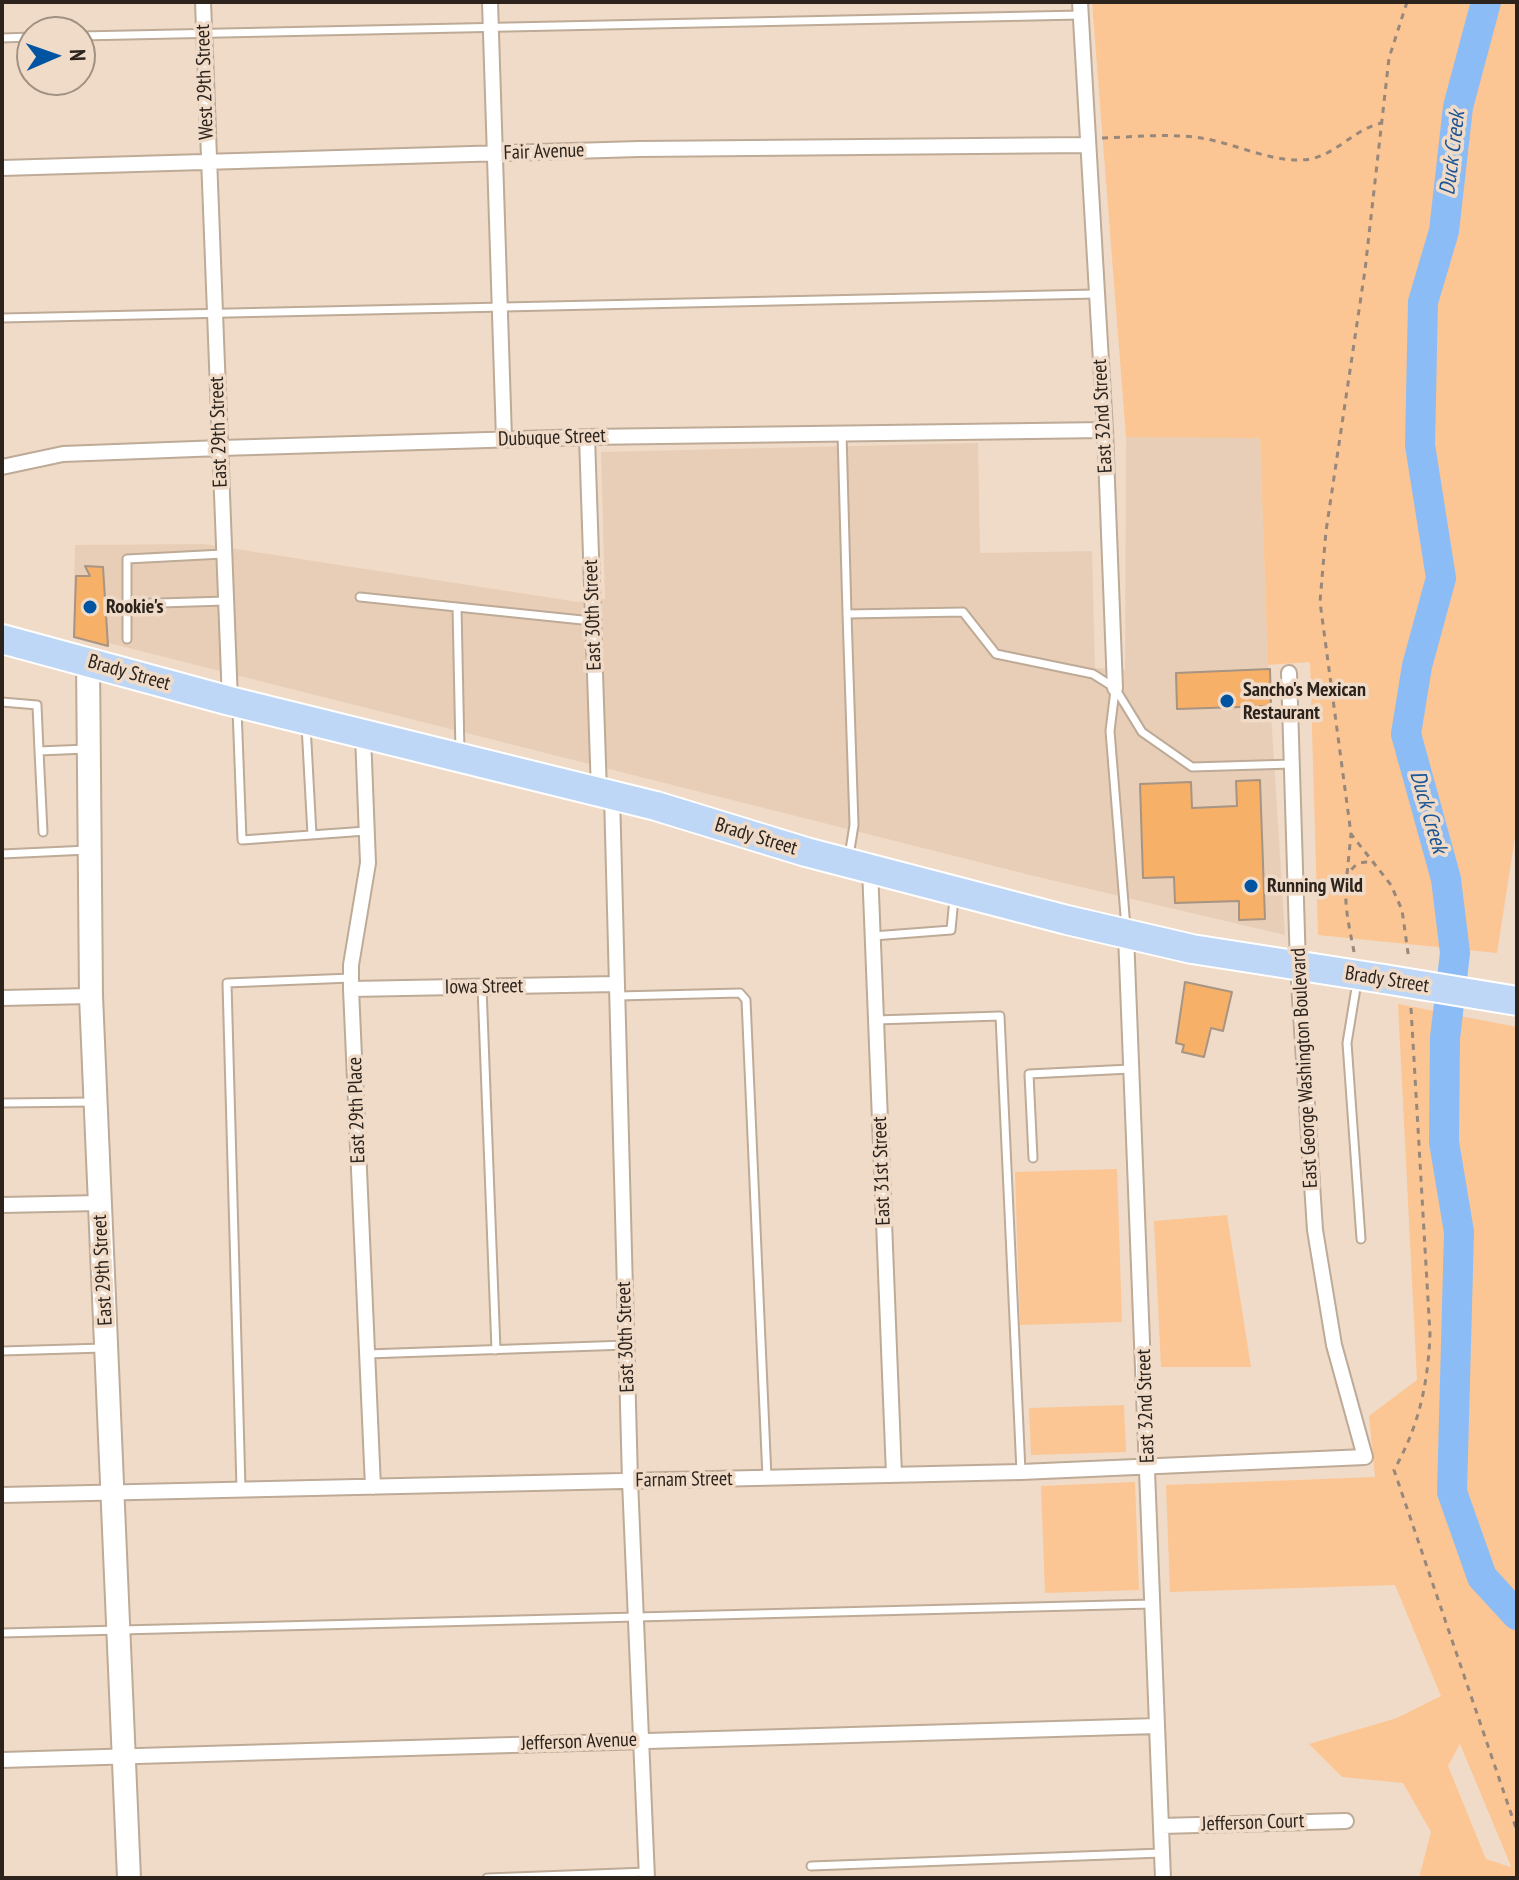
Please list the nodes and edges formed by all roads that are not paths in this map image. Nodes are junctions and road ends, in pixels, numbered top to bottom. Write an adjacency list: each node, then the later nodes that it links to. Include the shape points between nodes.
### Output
1 (203, 2): 5 (street, West 29th Street)
2 (490, 2): 4 (street)
3 (1080, 8): 4 (lane); 7 (street, East 32nd Street)
4 (491, 26): 5 (lane); 8 (street)
5 (204, 33): 6 (lane); 9 (street, West 29th Street)
6 (96, 36)
7 (1087, 142): 8 (street, Fair Avenue); 11 (street, East 32nd Street)
8 (495, 154): 9 (street, Fair Avenue); 12 (street)
9 (208, 162): 10 (street, Fair Avenue); 13 (street, East 29th Street)
10 (2, 168)
11 (1096, 294): 12 (lane); 15 (street, East 32nd Street)
12 (500, 306): 13 (lane); 18 (street)
13 (214, 313): 14 (lane); 19 (street, East 29th Street)
14 (2, 318)
15 (1105, 430): 16 (street, Dubuque Street); 32 (street, East 32nd Street)
16 (842, 433): 17 (street, Dubuque Street); 26 (lane)
17 (587, 437): 18 (street, Dubuque Street); 27 (street, East 30th Street)
18 (504, 439): 19 (street, Dubuque Street)
19 (221, 448): 20 (street, Dubuque Street, via 63,454); 21 (street, East 29th Street)
20 (2, 467)
21 (223, 554): 23 (street, East 29th Street); 24 (lane, via 127,559)
22 (360, 597): 25 (lane)
23 (226, 601): 24 (lane); 34 (street, East 29th Street)
24 (127, 604): 29 (lane)
25 (457, 607): 27 (lane); 39 (lane)
26 (847, 614): 32 (lane, via 963,612 996,654 1093,674); 47 (lane)
27 (593, 621): 41 (street, East 30th Street)
28 (2, 639): 30 (highway, Brady Street)
29 (127, 639)
30 (88, 661): 34 (highway, Brady Street); 37 (street, East 29th Street)
31 (1289, 673): 40 (street, East George Washington Boulevard)
32 (1115, 688): 40 (lane, via 1142,732 1192,767); 49 (lane, via 1110,731)
33 (2, 702): 38 (lane, via 37,705)
34 (233, 702): 35 (highway, Brady Street); 44 (lane, via 242,840)
35 (305, 720): 36 (highway, Brady Street); 44 (lane)
36 (363, 735): 39 (highway, Brady Street); 42 (street, East 29th Place)
37 (89, 749): 38 (lane); 45 (street, East 29th Street)
38 (39, 751): 43 (lane)
39 (460, 758): 41 (highway, Brady Street)
40 (1292, 764): 51 (street, East George Washington Boulevard)
41 (605, 794): 47 (highway, Brady Street); 55 (street, East 30th Street)
42 (367, 831): 44 (lane); 53 (street, East 29th Place, via 368,863)
43 (43, 832)
44 (312, 835)
45 (91, 850): 46 (lane); 56 (street, East 29th Street)
46 (2, 854)
47 (859, 865): 48 (highway, Brady Street); 50 (street, East 31st Street)
48 (955, 890): 49 (highway, Brady Street); 50 (lane, via 951,930)
49 (1126, 935): 51 (highway, Brady Street); 60 (street, East 32nd Street)
50 (873, 936): 59 (street, East 31st Street)
51 (1298, 967): 52 (highway, Brady Street); 72 (street, East George Washington Boulevard, via 1315,1230 1334,1345)
52 (1371, 978): 58 (highway, Brady Street, bridge); 66 (lane, via 1347,1043)
53 (351, 984): 54 (street, Iowa Street); 71 (street, East 29th Place); 79 (lane, via 227,983)
54 (482, 987): 55 (street, Iowa Street); 69 (lane)
55 (617, 990): 67 (street, East 30th Street); 76 (lane, via 740,993 746,1000)
56 (91, 996): 57 (street); 61 (street, East 29th Street)
57 (2, 998)
58 (1517, 1001)
59 (876, 1020): 74 (lane, via 1000,1016); 75 (street, East 31st Street)
60 (1130, 1069): 63 (lane, via 1029,1074); 73 (street, East 32nd Street)
61 (95, 1102): 62 (lane); 64 (street, East 29th Street)
62 (2, 1103)
63 (1033, 1158)
64 (100, 1203): 65 (street); 68 (street, East 29th Street)
65 (2, 1205)
66 (1361, 1239)
67 (627, 1345): 69 (lane); 77 (street, East 30th Street)
68 (106, 1348): 70 (lane); 80 (street, East 29th Street)
69 (496, 1350): 71 (lane)
70 (2, 1351)
71 (367, 1354): 78 (street, East 29th Place)
72 (1365, 1457): 73 (street, Farnam Street)
73 (1148, 1468): 74 (street, Farnam Street); 82 (street, East 32nd Street)
74 (1021, 1472): 75 (street, Farnam Street)
75 (894, 1475): 76 (street, Farnam Street)
76 (767, 1478): 77 (street, Farnam Street)
77 (630, 1481): 78 (street, Farnam Street); 83 (street, East 30th Street)
78 (373, 1487): 79 (street, Farnam Street)
79 (241, 1490): 80 (street, Farnam Street)
80 (112, 1492): 81 (street, Farnam Street); 84 (street, East 29th Street)
81 (2, 1495)
82 (1154, 1604): 83 (lane); 86 (street, East 32nd Street)
83 (635, 1617): 84 (lane); 87 (street, East 30th Street)
84 (118, 1629): 85 (lane); 88 (street, East 29th Street)
85 (2, 1633)
86 (1157, 1726): 87 (street, Jefferson Avenue); 91 (street, East 32nd Street)
87 (641, 1740): 88 (street, Jefferson Avenue); 94 (street, East 30th Street)
88 (124, 1757): 89 (street, Jefferson Avenue); 95 (street, East 29th Street)
89 (2, 1760)
90 (1346, 1821): 91 (street, Jefferson Court)
91 (1161, 1826): 92 (street, East 32nd Street)
92 (1162, 1853): 93 (lane); 97 (street, East 32nd Street)
93 (811, 1866)
94 (647, 1875): 96 (lane)
95 (129, 1878)
96 (487, 1878)
97 (1163, 1878)

